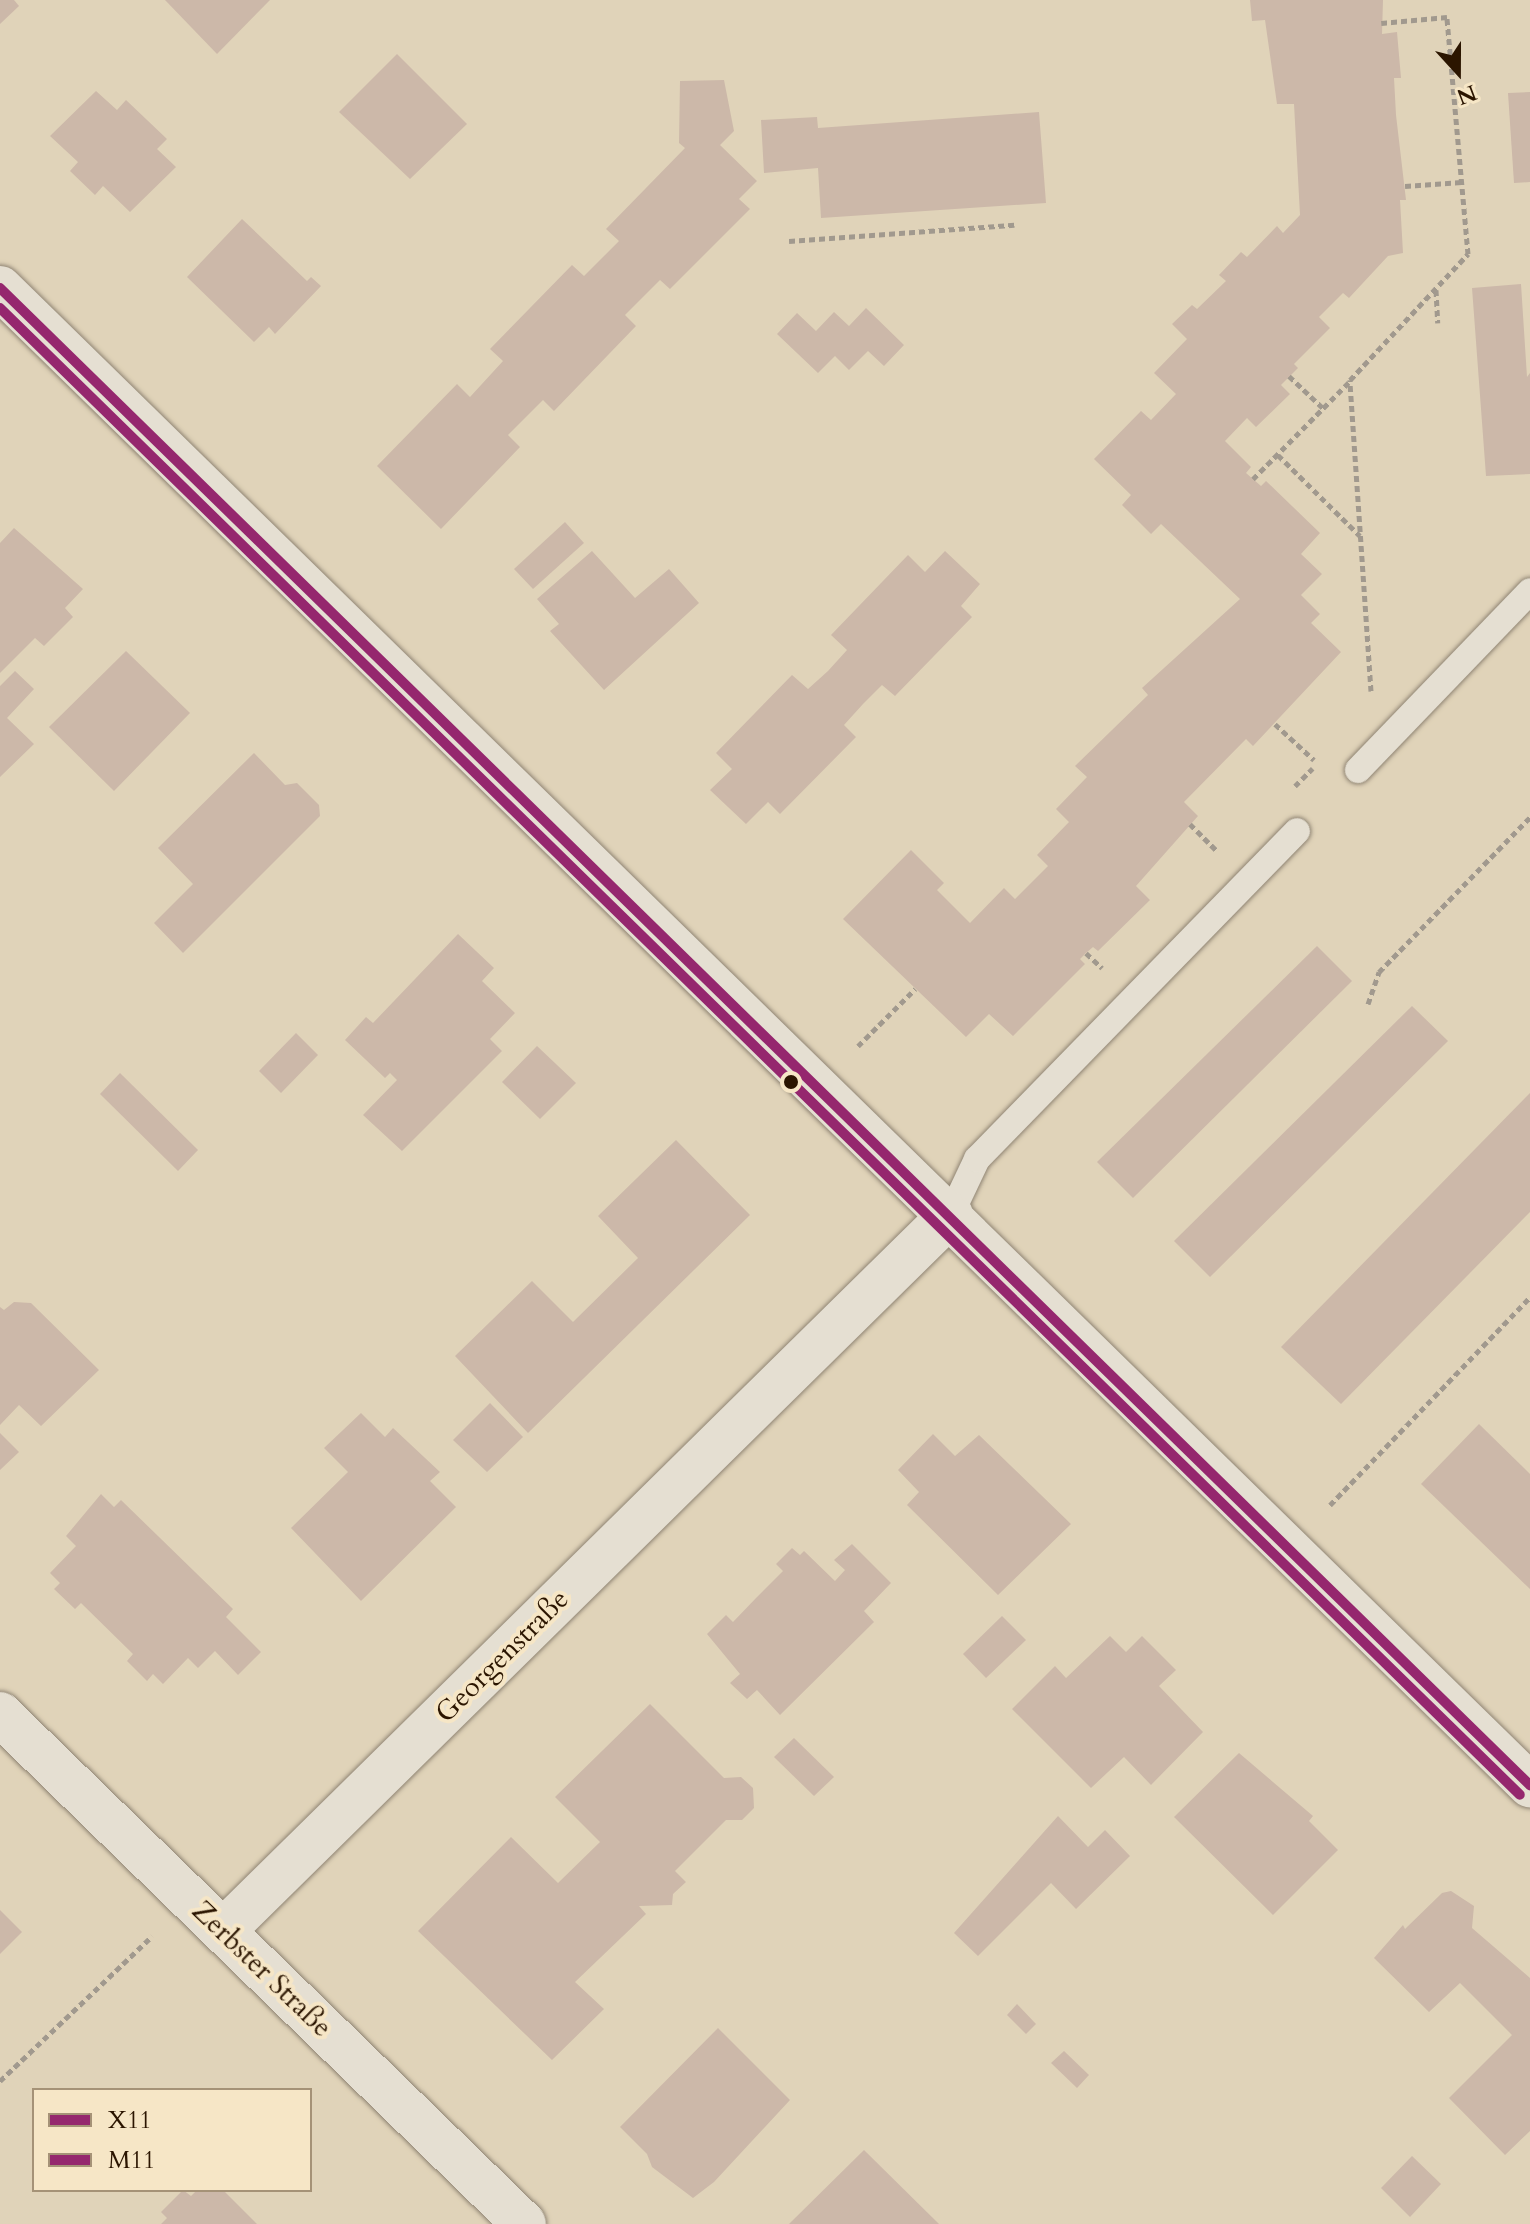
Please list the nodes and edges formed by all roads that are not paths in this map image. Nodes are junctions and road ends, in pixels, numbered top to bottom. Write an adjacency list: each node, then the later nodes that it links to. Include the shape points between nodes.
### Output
1 (0, 288): 5 (street)
2 (1530, 591): 3 (lane)
3 (1358, 770)
4 (1297, 831): 5 (lane, via 977,1159)
5 (951, 1214): 7 (street, via 1051,1321); 8 (street, Georgenstraße)
6 (0, 1714): 8 (street, Zerbster Straße)
7 (1530, 1785)
8 (224, 1930): 9 (street, Zerbster Straße)
9 (524, 2224)

